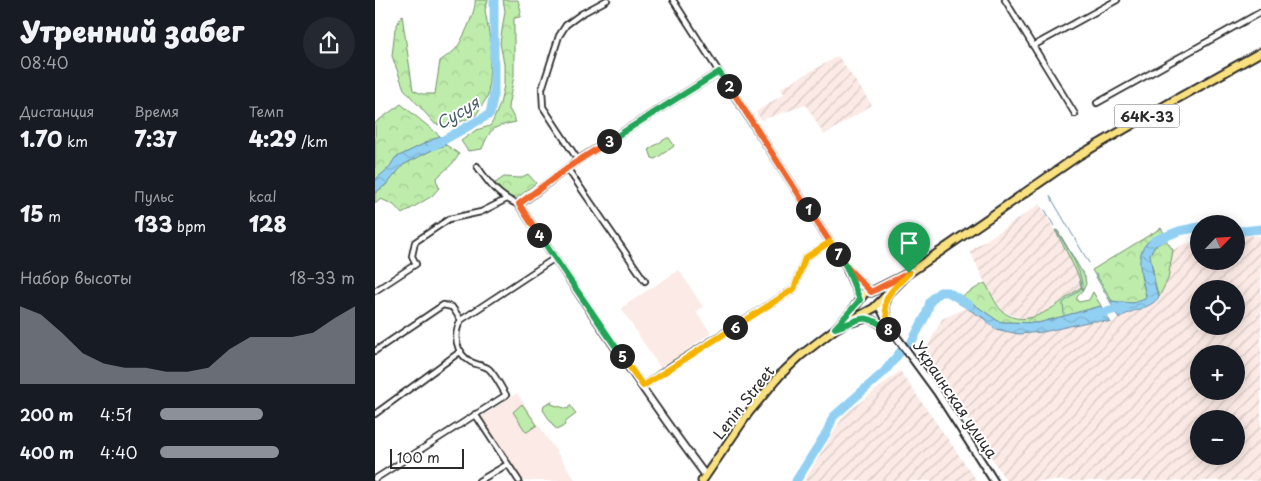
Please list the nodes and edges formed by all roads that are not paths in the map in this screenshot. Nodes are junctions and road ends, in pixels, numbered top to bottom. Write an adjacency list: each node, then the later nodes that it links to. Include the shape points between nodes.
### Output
1 (607, 0): 11 (street, via 566,25 559,36 542,89 543,107)
2 (673, 0): 8 (street, Украинская улица)
3 (1005, 0): 6 (street)
4 (1117, 0): 6 (street)
5 (1261, 12): 9 (street)
6 (1033, 46): 10 (street)
7 (1261, 52): 19 (main road, 64К-33, via 1078,156)
8 (719, 72): 11 (street); 16 (street, Украинская улица)
9 (1097, 103)
10 (1075, 114)
11 (578, 160): 13 (street)
12 (477, 166): 14 (street, via 489,184)
13 (567, 168): 15 (street); 20 (street)
14 (507, 199): 15 (street); 21 (street, via 481,212 449,219 433,228 415,242 412,256 416,264)
15 (519, 204): 17 (street)
16 (830, 242): 18 (street, Украинская улица); 32 (street, via 805,258 794,289)
17 (555, 258): 27 (street); 32 (street)
18 (846, 266): 22 (street, Украинская улица); 24 (street)
19 (909, 273): 22 (main road); 23 (main road)
20 (645, 281)
21 (375, 290)
22 (871, 292): 24 (main road, via 865,292); 25 (main road, Украинская улица, via 876,295)
23 (890, 292): 25 (main road); 29 (main road, via 885,306)
24 (860, 300): 26 (main road, Украинская улица, via 861,306); 28 (main road, Lenin Street)
25 (878, 304): 26 (main road); 29 (main road, Украинская улица)
26 (867, 310): 28 (main road, Lenin Street); 29 (main road, Украинская улица)
27 (461, 320): 30 (street, via 451,307 443,305); 31 (street, via 455,334)
28 (835, 328): 29 (main road, via 869,318); 37 (main road, Lenin Street, via 800,356 764,393)
29 (895, 334): 40 (main road, Украинская улица)
30 (375, 351)
31 (461, 351): 33 (street); 34 (street, via 469,361 488,368 506,395)
32 (643, 386): 37 (street)
33 (375, 414)
34 (475, 414): 35 (street); 36 (street)
35 (508, 464): 38 (street); 39 (street)
36 (377, 478)
37 (704, 478)
38 (479, 481)
39 (519, 481)
40 (994, 481)

